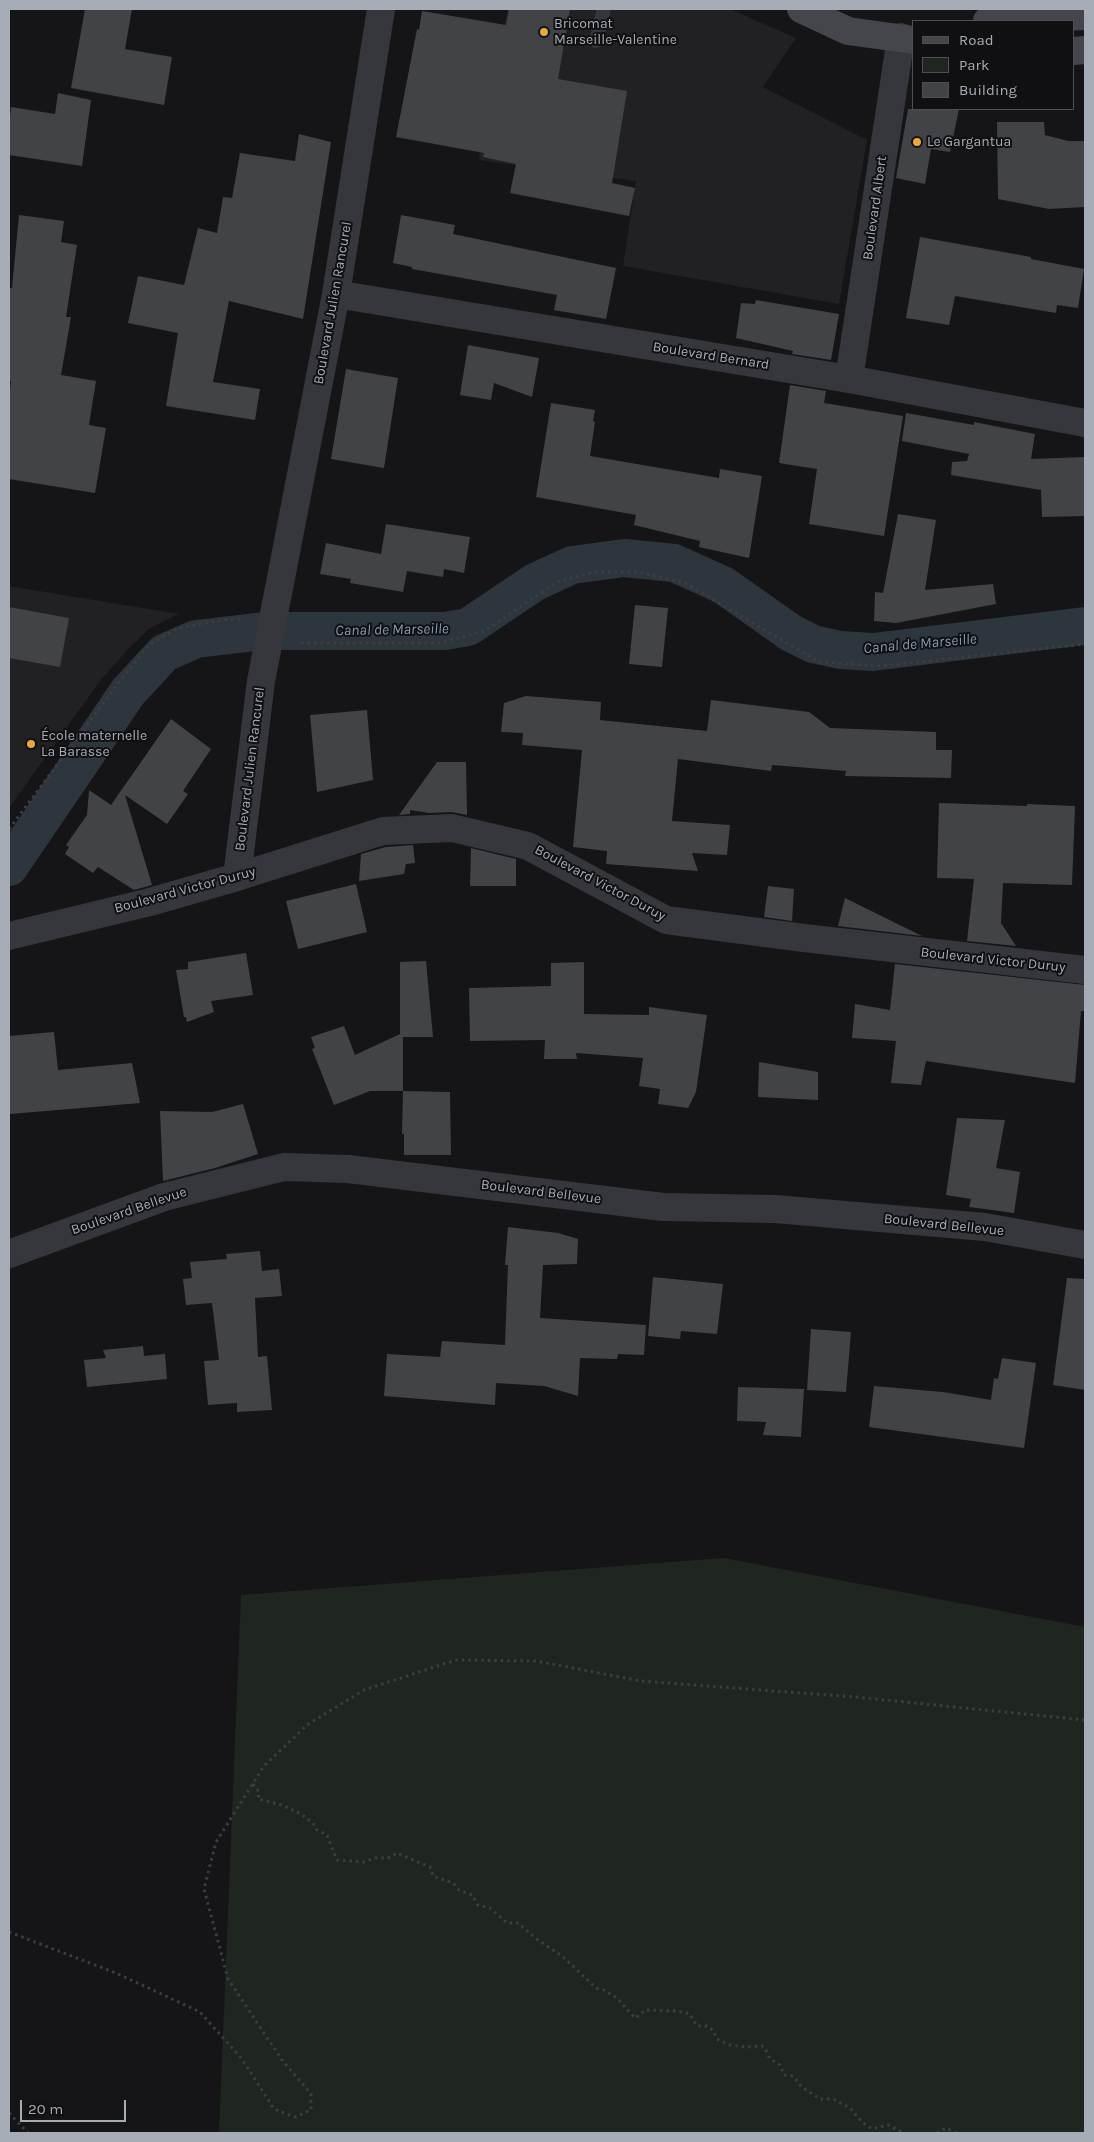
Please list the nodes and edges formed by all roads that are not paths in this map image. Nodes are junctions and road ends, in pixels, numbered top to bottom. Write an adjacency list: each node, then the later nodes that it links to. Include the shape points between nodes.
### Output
1 (381, 9): 8 (street, Boulevard Julien Rancurel)
2 (604, 9): 7 (lane)
3 (801, 9): 6 (main road, via 848,31)
4 (1085, 16): 5 (main road)
5 (1007, 20)
6 (909, 37): 9 (street, Boulevard Albert)
7 (596, 41)
8 (336, 294): 9 (street, Boulevard Bernard); 11 (street, Boulevard Julien Rancurel, via 270,629)
9 (850, 379): 10 (street, Boulevard Bernard)
10 (1085, 423)
11 (237, 877): 12 (street, Boulevard Victor Duruy); 13 (street, Boulevard Victor Duruy, via 383,831 452,828 528,846 666,920)
12 (9, 936)
13 (1085, 970)
14 (1085, 1245): 15 (street, Boulevard Bellevue, via 975,1226 775,1209 663,1207 348,1169 284,1167 164,1197)
15 (9, 1254)

